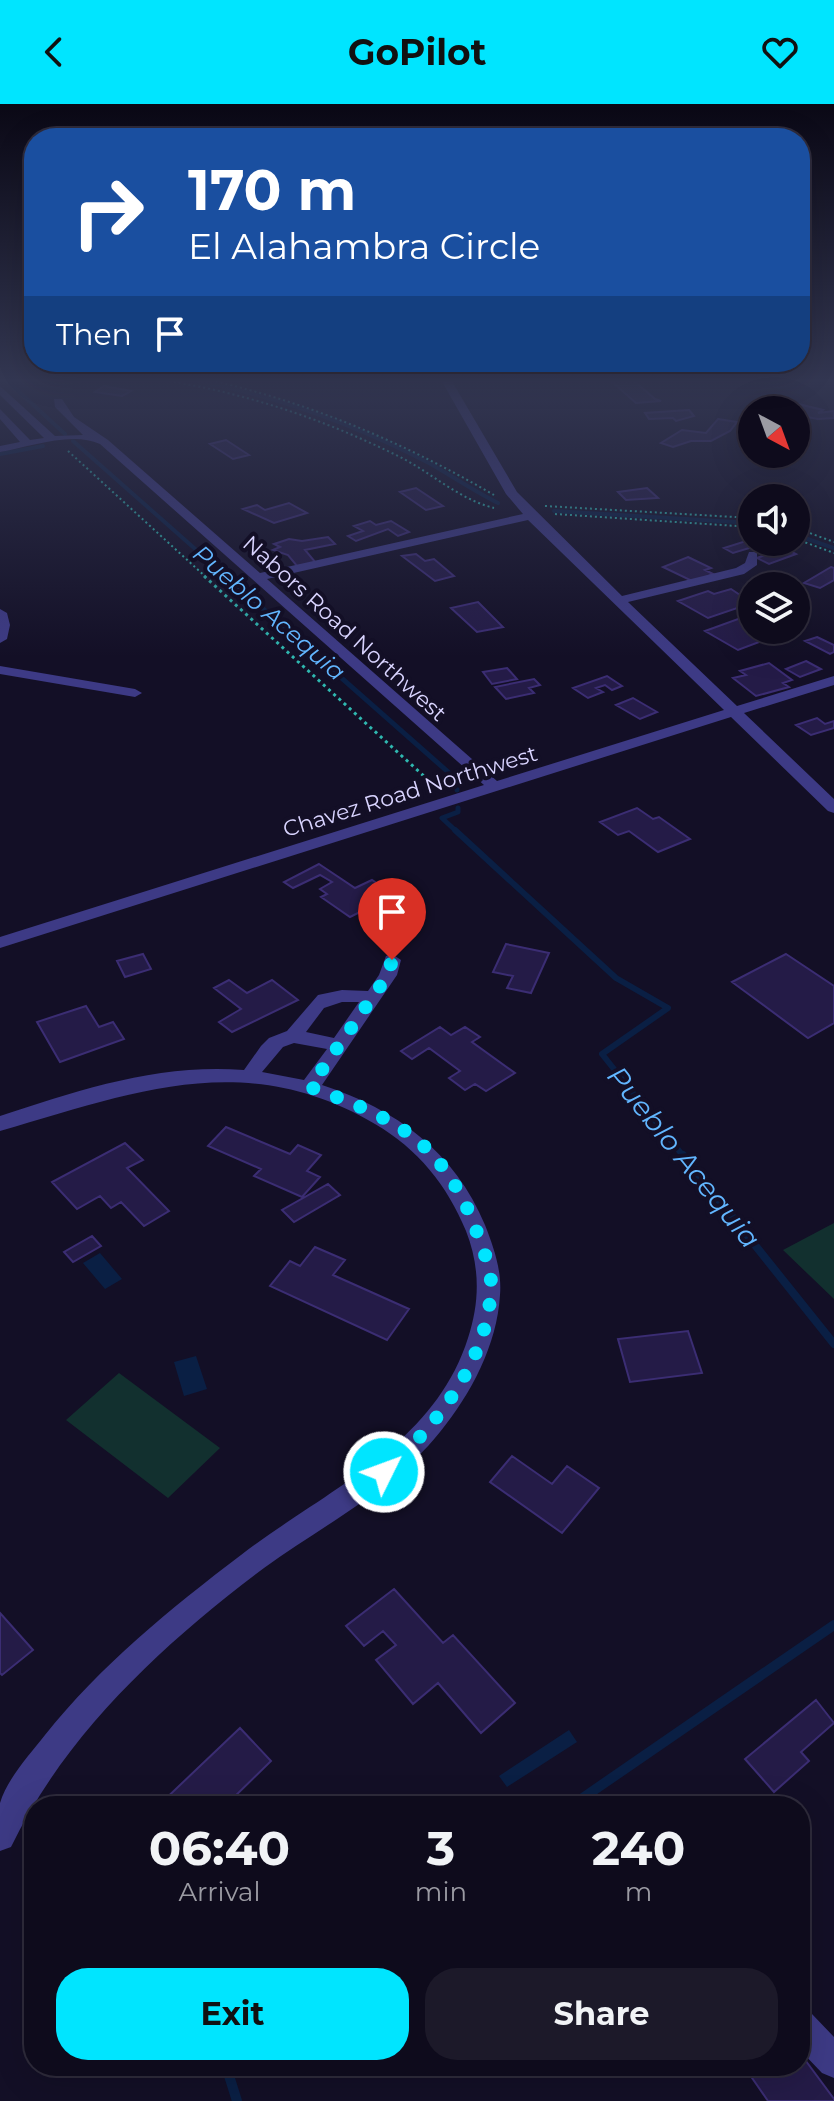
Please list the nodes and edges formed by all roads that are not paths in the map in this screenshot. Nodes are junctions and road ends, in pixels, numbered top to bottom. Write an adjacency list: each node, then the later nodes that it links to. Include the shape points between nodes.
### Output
1 (137, 471): 5 (street, Nabors Road Northwest)
2 (502, 471): 3 (street)
3 (526, 510): 5 (street); 6 (street)
4 (753, 556): 6 (street, via 751,565 740,571)
5 (258, 577): 13 (street, Nabors Road Northwest)
6 (618, 601): 12 (street)
7 (0, 613): 8 (street)
8 (0, 639)
9 (0, 670): 11 (street)
10 (834, 680): 12 (street, Chavez Road Northwest)
11 (135, 693)
12 (736, 713): 13 (street, Chavez Road Northwest); 14 (street)
13 (495, 787): 15 (street, Chavez Road Northwest)
14 (834, 808)
15 (0, 943)
16 (392, 960): 17 (street)
17 (372, 997): 18 (street, via 322,998); 19 (street)
18 (294, 1036): 19 (street); 20 (street, via 269,1044)
19 (339, 1045): 21 (street)
20 (248, 1079): 21 (street); 22 (street, via 164,1077 118,1085)
21 (310, 1087): 23 (street, via 390,1123 427,1148 450,1176 470,1213 492,1290 469,1368 448,1403 404,1454 223,1584 76,1716 11,1810)
22 (0, 1124)
23 (0, 1836)
24 (810, 2036): 25 (street)
25 (834, 2061)

